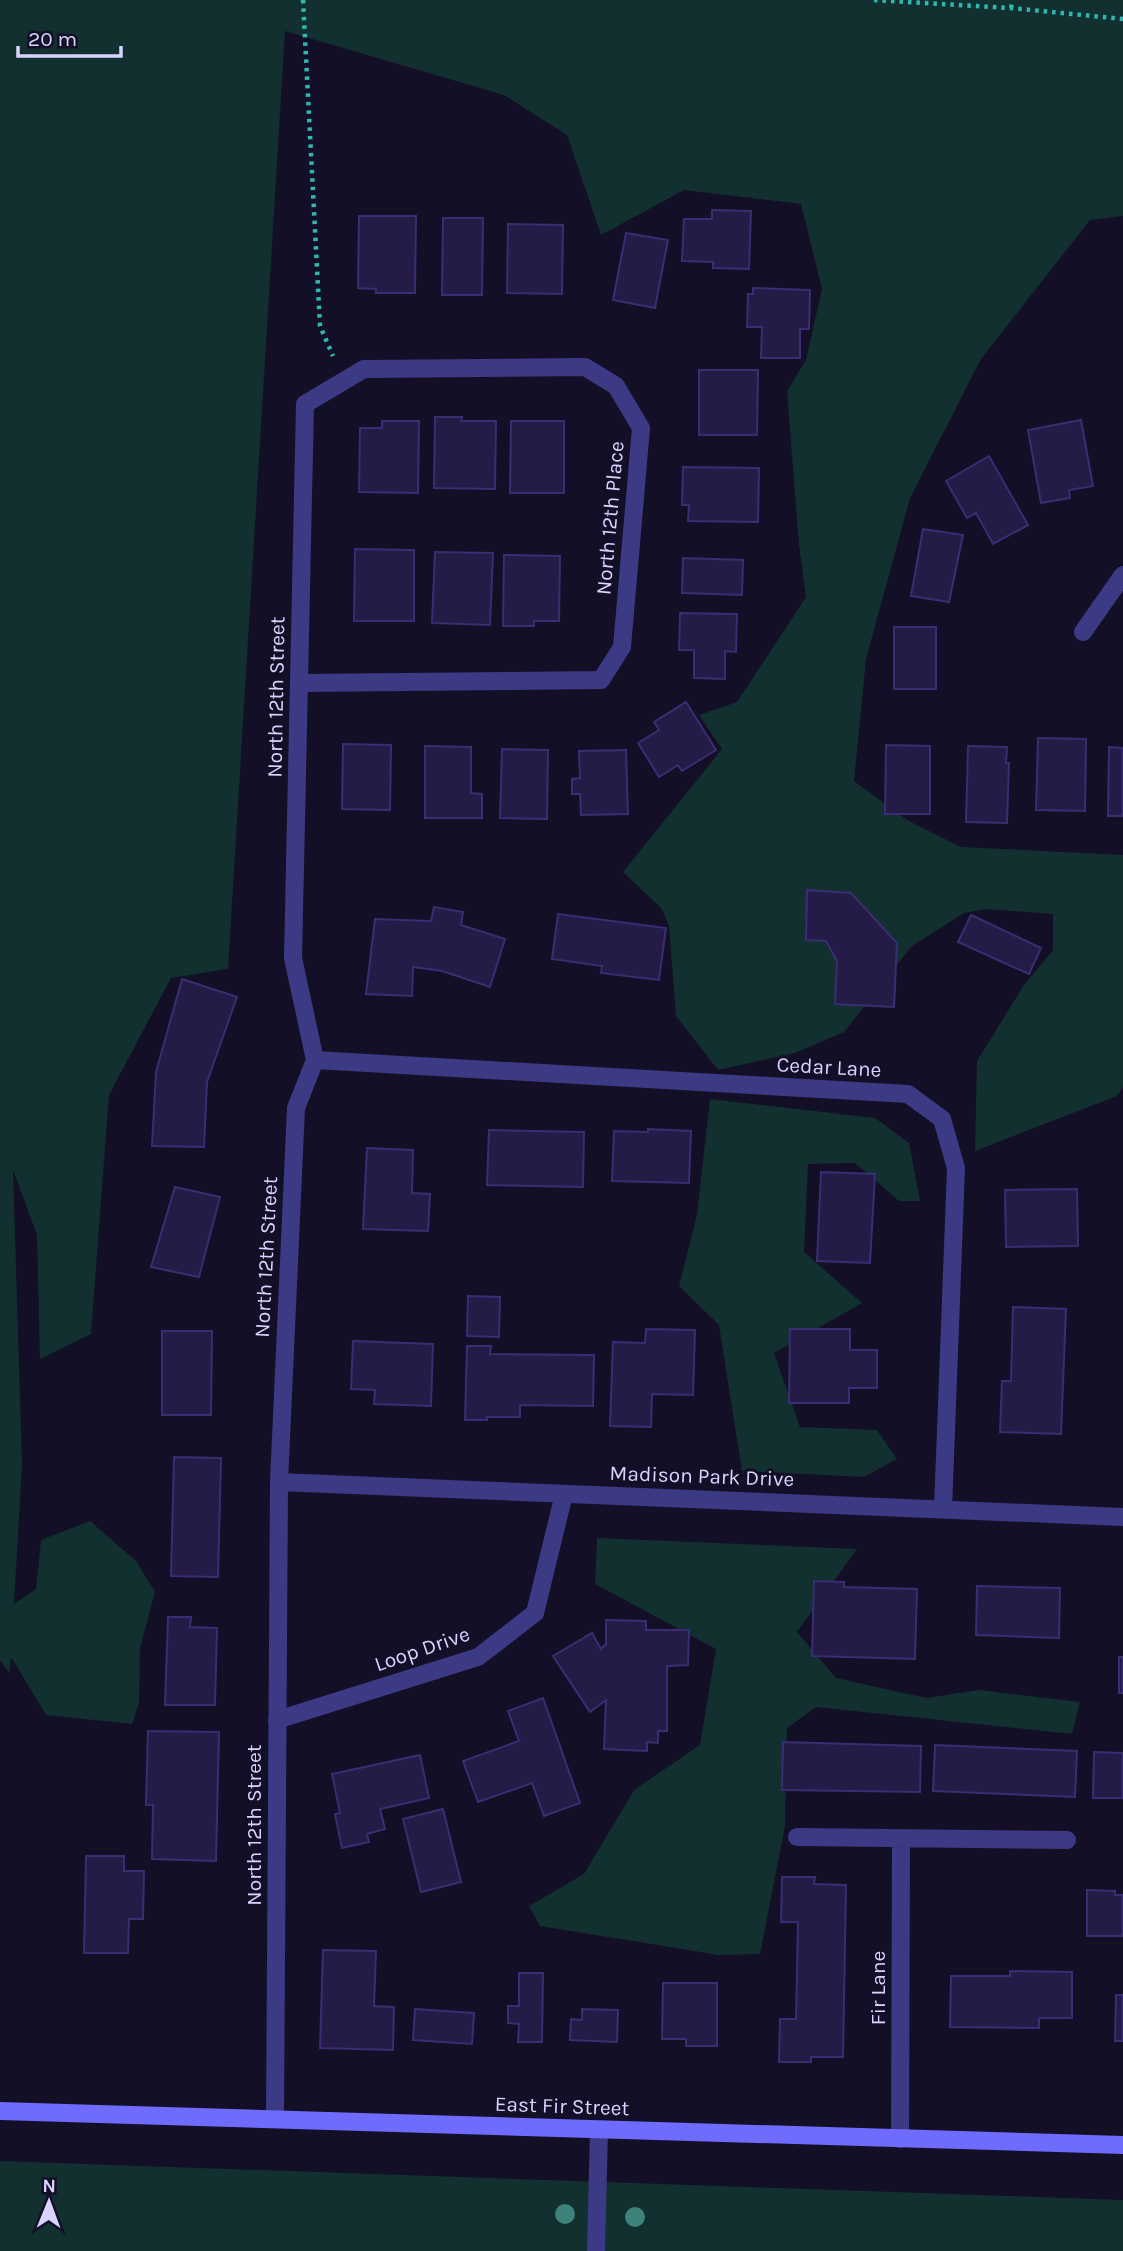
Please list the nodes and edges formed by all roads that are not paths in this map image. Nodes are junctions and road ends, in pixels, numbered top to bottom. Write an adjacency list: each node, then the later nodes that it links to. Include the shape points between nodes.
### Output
1 (305, 404): 4 (street, North 12th Street); 4 (street, North 12th Place, via 364,369 585,367 616,386 641,428 622,647 601,680)
2 (1123, 575): 3 (street)
3 (1083, 632)
4 (300, 683): 5 (street, North 12th Street, via 293,958)
5 (315, 1060): 6 (street, North 12th Street, via 296,1108); 8 (street, Cedar Lane, via 908,1094 942,1119 956,1168)
6 (279, 1482): 7 (street, Madison Park Drive); 10 (street, North 12th Street)
7 (564, 1494): 8 (street, Madison Park Drive); 10 (street, Loop Drive, via 534,1613 488,1650 478,1657)
8 (943, 1508): 9 (street, Madison Park Drive)
9 (1123, 1517)
10 (276, 1720): 15 (street, North 12th Street)
11 (797, 1837): 12 (street)
12 (901, 1838): 13 (street); 17 (street, Fir Lane)
13 (1068, 1840)
14 (0, 2111): 15 (street, East Fir Street)
15 (275, 2118): 16 (street, East Fir Street)
16 (599, 2130): 17 (street, East Fir Street); 19 (street)
17 (900, 2139): 18 (street, East Fir Street)
18 (1123, 2145)
19 (596, 2251)

